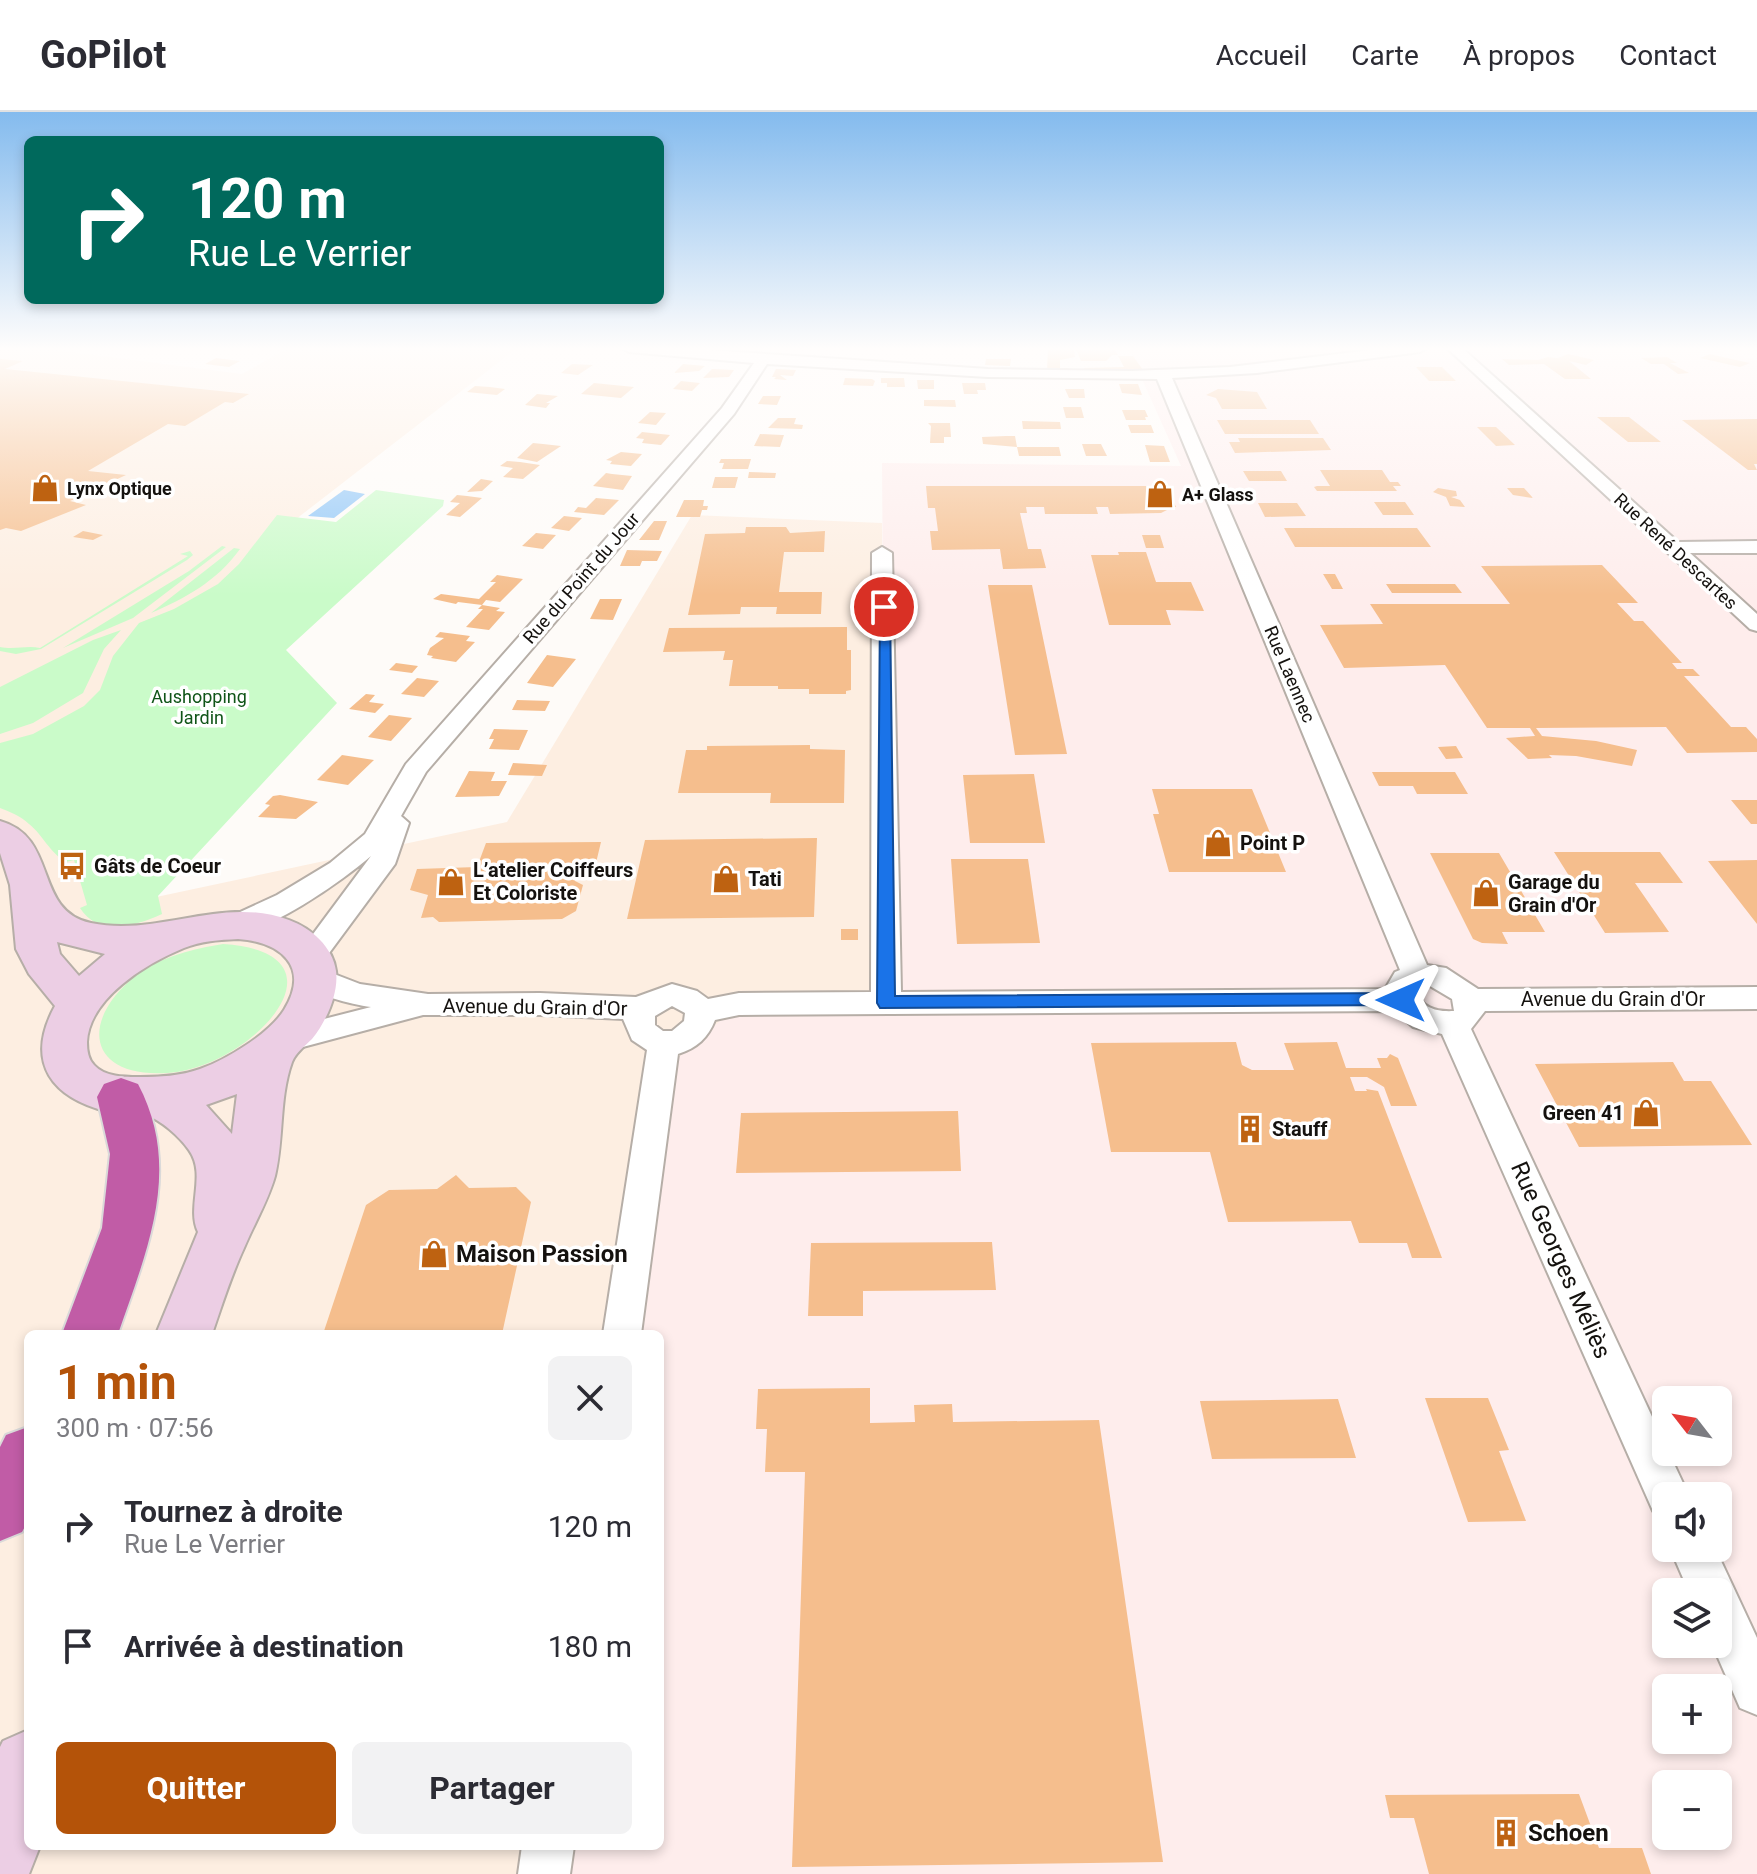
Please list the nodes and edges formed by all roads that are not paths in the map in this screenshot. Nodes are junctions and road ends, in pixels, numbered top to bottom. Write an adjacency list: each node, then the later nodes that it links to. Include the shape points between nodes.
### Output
1 (711, 430): 8 (street, Rue du Point du Jour, via 415,769)
2 (1185, 430): 14 (street, Rue Laennec)
3 (1544, 430): 5 (street, Rue René Descartes)
4 (1757, 547): 5 (street)
5 (1673, 548): 7 (street, Rue René Descartes)
6 (882, 553): 16 (street)
7 (1757, 625)
8 (401, 797): 11 (street, Rue du Point du Jour, via 375,839 340,869); 13 (street, Rue du Point du Jour, via 382,864)
9 (0, 833): 10 (street, via 25,863)
10 (33, 898): 12 (street, via 46,917 74,935); 17 (street, via 38,951)
11 (237, 925): 12 (street); 13 (street, via 267,927 293,938)
12 (168, 938): 17 (street, via 135,954)
13 (314, 968): 18 (street, Avenue du Grain d'Or, via 356,994); 23 (street, via 304,1017)
14 (1409, 987): 16 (street); 21 (street, via 1415,1014 1430,1021); 21 (street, via 1436,976 1454,983)
15 (1757, 998): 21 (street, Avenue du Grain d'Or)
16 (886, 1003): 20 (street, via 739,1004)
17 (79, 1004): 24 (street, via 64,1031 64,1057 73,1074 98,1091)
18 (428, 1005): 19 (street, Avenue du Grain d'Or); 23 (street, Avenue du Grain d'Or, via 305,1032)
19 (641, 1009): 20 (street, via 672,995 694,1002); 22 (street, via 637,1026 642,1034)
20 (701, 1012): 22 (street, via 700,1024 689,1035)
21 (1461, 1012): 30 (street, Rue Georges Méliès)
22 (664, 1043): 28 (street)
23 (280, 1044): 24 (street, via 229,1077 193,1091); 25 (street, via 264,1082 249,1180)
24 (138, 1097): 25 (street, via 182,1112 216,1147 224,1174); 26 (highway, via 128,1228)
25 (213, 1256): 27 (street)
26 (91, 1330)
27 (185, 1330)
28 (623, 1330)
29 (24, 1465): 31 (highway)
30 (1662, 1482)
31 (0, 1510)
32 (1732, 1636): 33 (street)
33 (1757, 1691)
34 (24, 1778): 36 (street)
35 (547, 1850): 37 (street)
36 (0, 1853)
37 (544, 1874)

